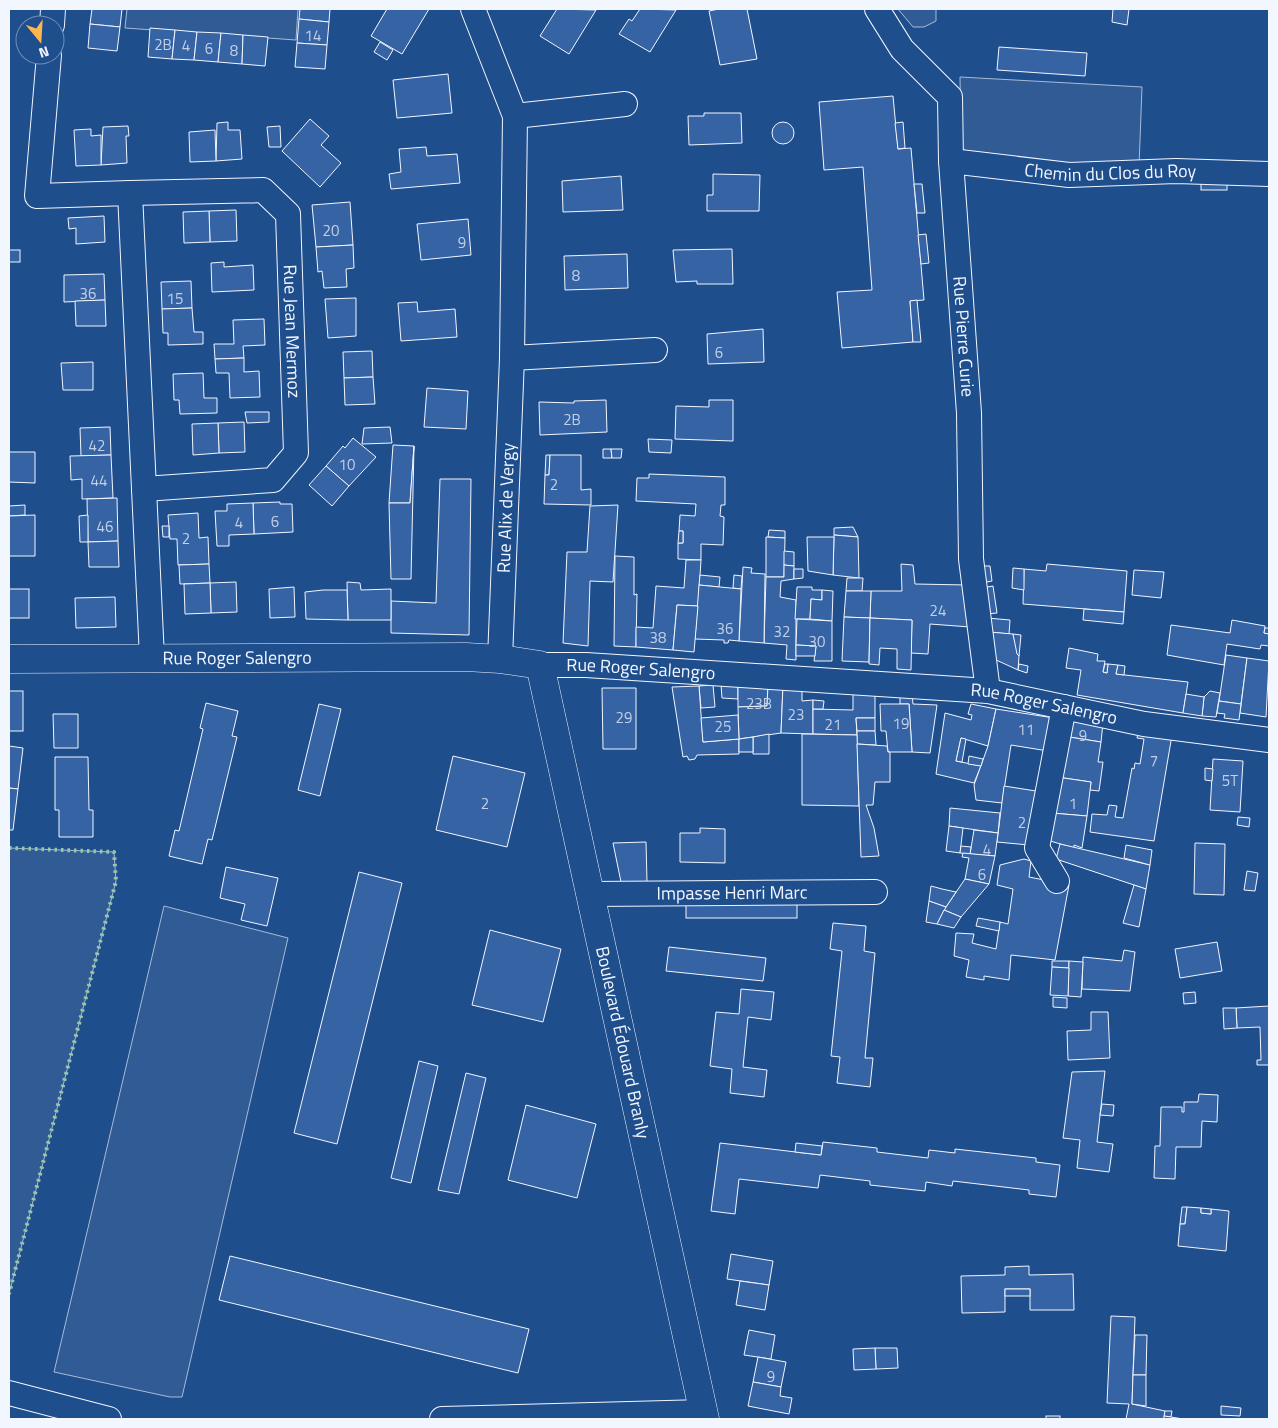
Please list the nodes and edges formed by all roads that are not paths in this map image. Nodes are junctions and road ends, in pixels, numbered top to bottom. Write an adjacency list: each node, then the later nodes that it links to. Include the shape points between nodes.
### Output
1 (473, 9): 5 (street, Rue Alix de Vergy)
2 (877, 9): 6 (street, Rue Pierre Curie, via 902,49 950,97)
3 (48, 65): 8 (street, Rue Jean Mermoz, via 37,196)
4 (625, 104): 5 (street)
5 (514, 116): 10 (street, Rue Alix de Vergy)
6 (951, 161): 7 (street, Chemin du Clos du Roy, via 1069,175 1176,171); 16 (street, Rue Pierre Curie, via 969,413 971,559)
7 (1269, 174)
8 (130, 193): 11 (street); 11 (street, Rue Jean Mermoz, via 264,190 288,214 296,453 273,480)
9 (655, 350): 10 (street)
10 (512, 358): 14 (street, Rue Alix de Vergy)
11 (144, 490): 12 (street)
12 (152, 658): 13 (street, Rue Roger Salengro); 14 (street, Rue Roger Salengro)
13 (9, 659)
14 (500, 659): 15 (street, Rue Roger Salengro)
15 (540, 666): 16 (street, Rue Roger Salengro, via 586,665); 21 (street, Boulevard Édouard Branly)
16 (988, 691): 17 (street, Rue Roger Salengro)
17 (1064, 707): 18 (street, Rue Roger Salengro, via 1144,724); 19 (street, via 1037,848)
18 (1269, 740)
19 (1057, 881)
20 (875, 892): 21 (street, Impasse Henri Marc)
21 (590, 894): 23 (street, Boulevard Édouard Branly)
22 (9, 1393): 24 (street)
23 (705, 1416): 25 (street)
24 (109, 1419)
25 (442, 1419)

